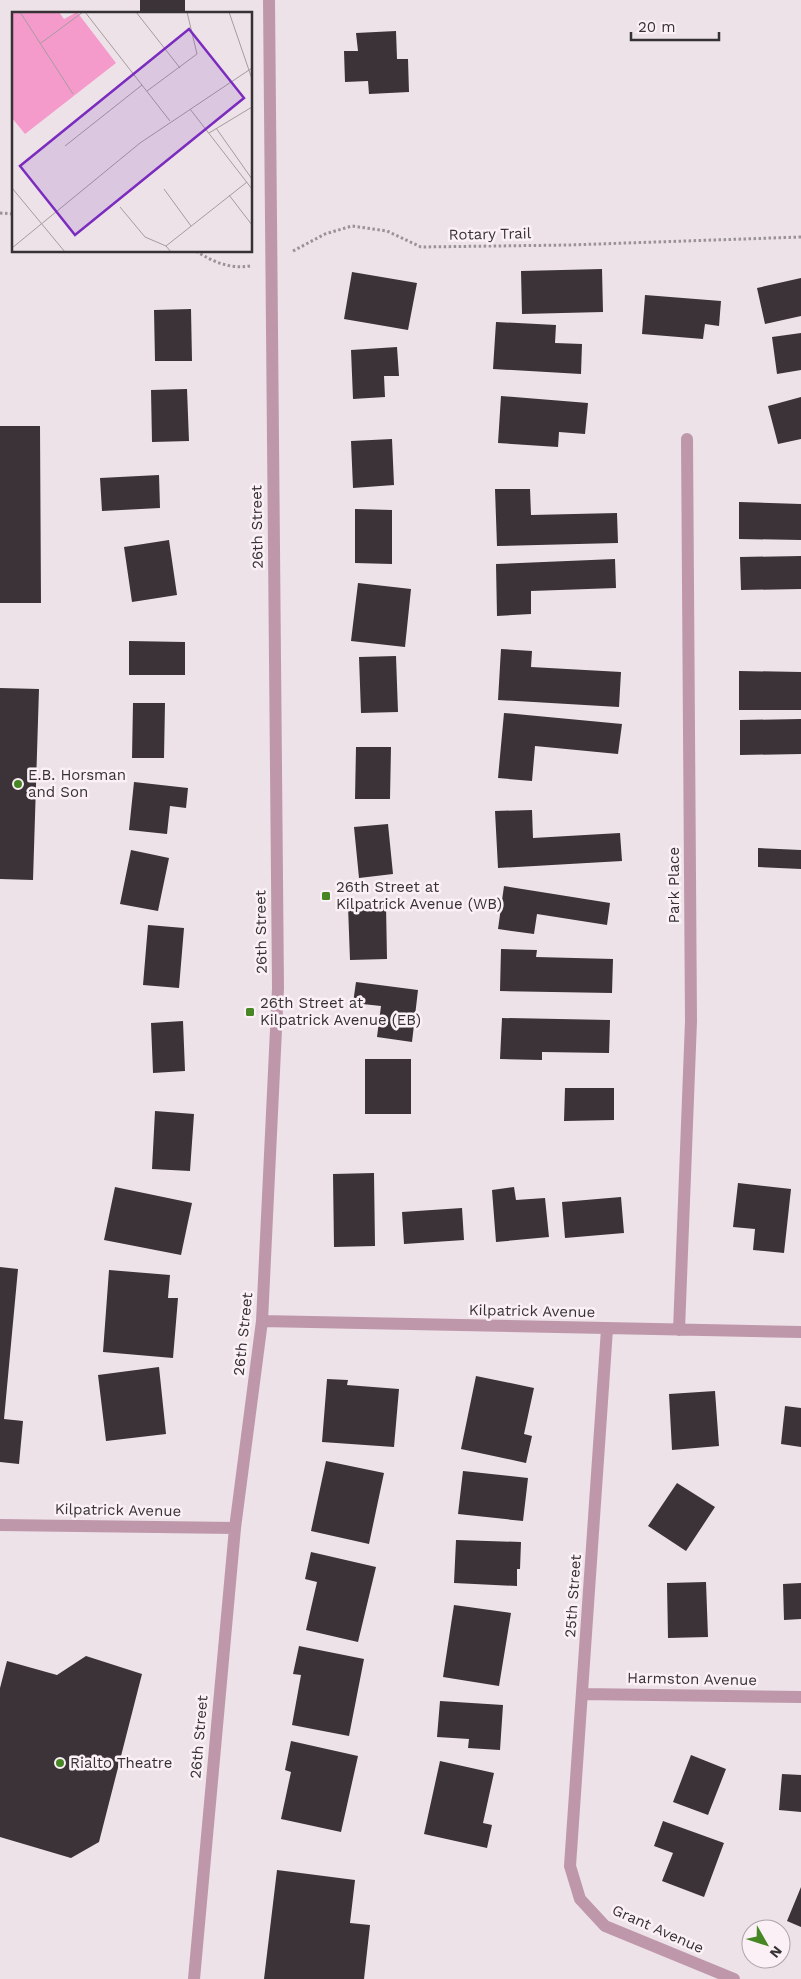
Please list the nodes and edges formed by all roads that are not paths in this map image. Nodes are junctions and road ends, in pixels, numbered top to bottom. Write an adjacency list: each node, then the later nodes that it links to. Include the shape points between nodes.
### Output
1 (269, 0): 3 (street, 26th Street, via 278,988)
2 (687, 440): 5 (street, Park Place, via 691,1021)
3 (262, 1321): 4 (street, Kilpatrick Avenue); 8 (street, 26th Street)
4 (608, 1329): 5 (street, Kilpatrick Avenue); 9 (street, 25th Street)
5 (679, 1330): 6 (street, Kilpatrick Avenue)
6 (801, 1332)
7 (0, 1525): 8 (street, Kilpatrick Avenue)
8 (235, 1528): 12 (street, 26th Street)
9 (582, 1694): 10 (street, Harmston Avenue); 11 (street, 25th Street)
10 (801, 1697)
11 (570, 1866): 13 (street, Grant Avenue, via 580,1898 605,1926)
12 (194, 1979)
13 (734, 1979)

